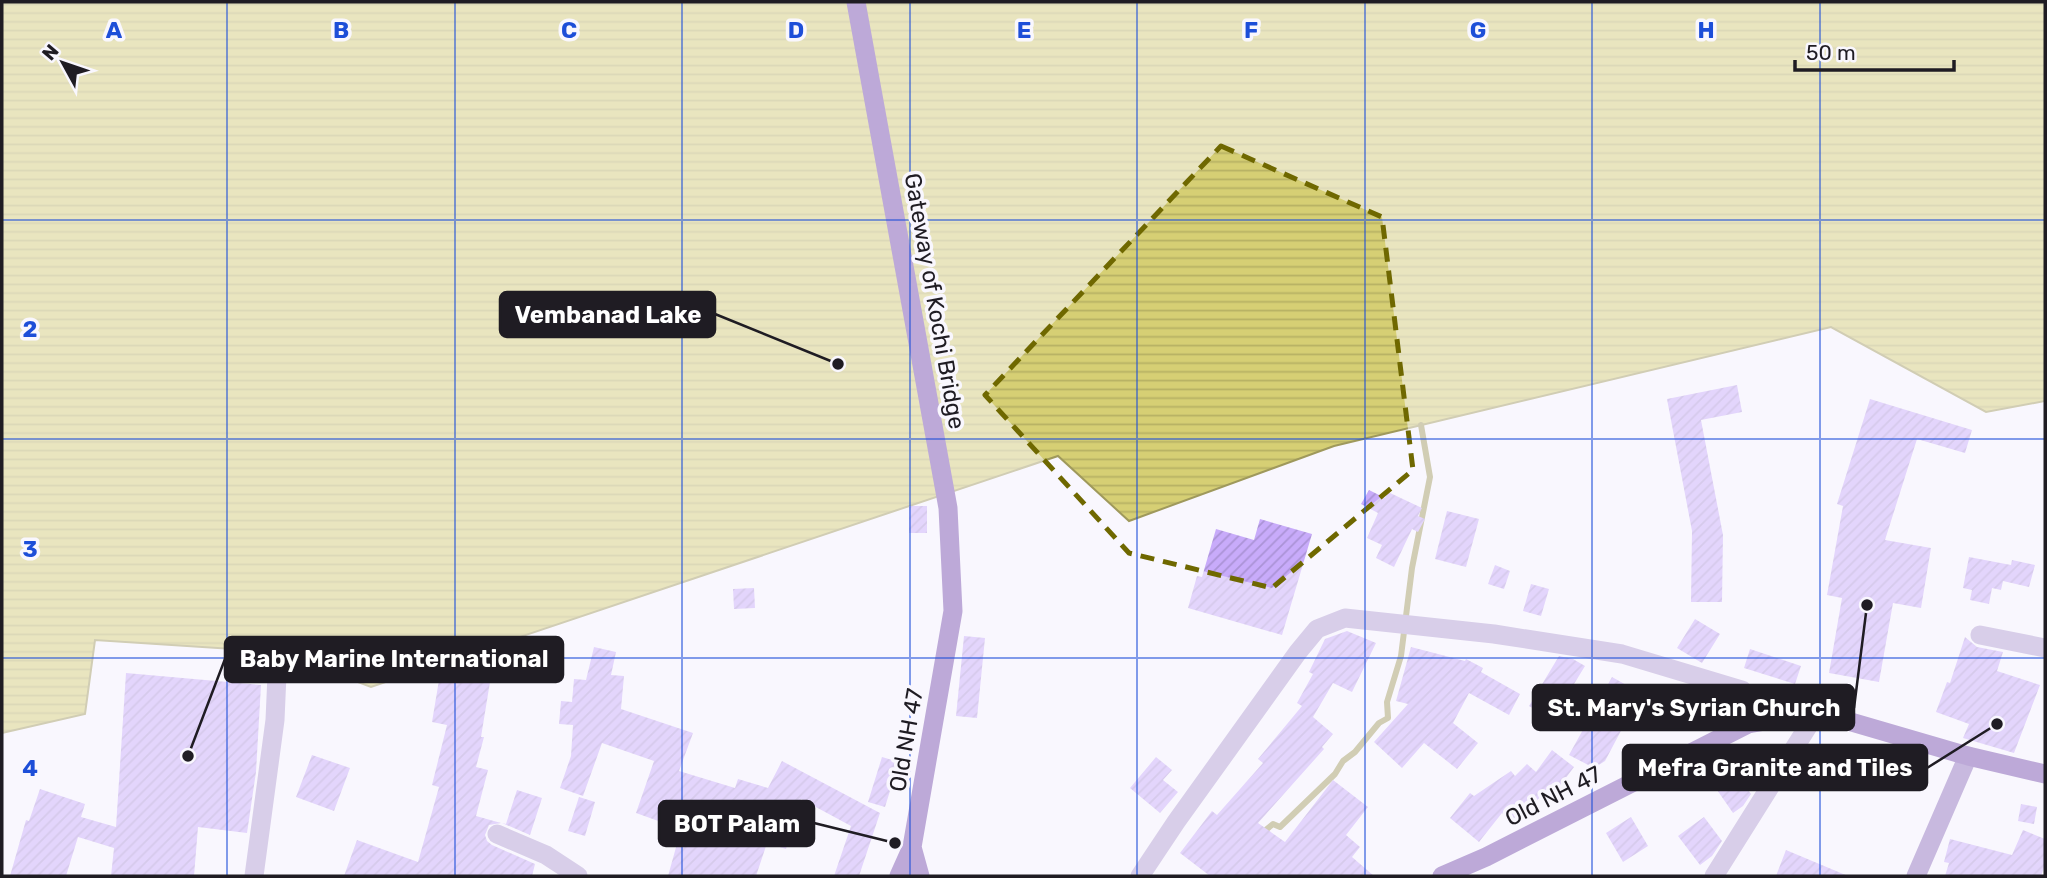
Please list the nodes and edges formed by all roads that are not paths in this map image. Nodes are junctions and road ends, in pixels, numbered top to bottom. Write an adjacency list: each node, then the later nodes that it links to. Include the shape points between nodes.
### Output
1 (856, 2): 2 (main road, Gateway of Kochi Bridge, via 948,508)
2 (953, 611): 11 (main road, Old NH 47)
3 (1980, 635): 4 (street)
4 (2045, 649)
5 (278, 652): 12 (street, via 275,720)
6 (1817, 712): 7 (main road, Old NH 47); 8 (main road, Old NH 47); 19 (street)
7 (1748, 724): 17 (street, via 1742,690 1622,654 1345,618 1317,629 1298,652); 18 (main road, Old NH 47)
8 (1968, 756): 9 (main road, Old NH 47); 20 (main road)
9 (2045, 774)
10 (497, 834): 13 (street)
11 (912, 847): 14 (main road); 15 (main road); 16 (main road, Old NH 47)
12 (254, 876)
13 (578, 876)
14 (900, 876)
15 (912, 876)
16 (920, 876)
17 (1140, 876)
18 (1443, 876)
19 (1714, 876)
20 (1916, 876)

